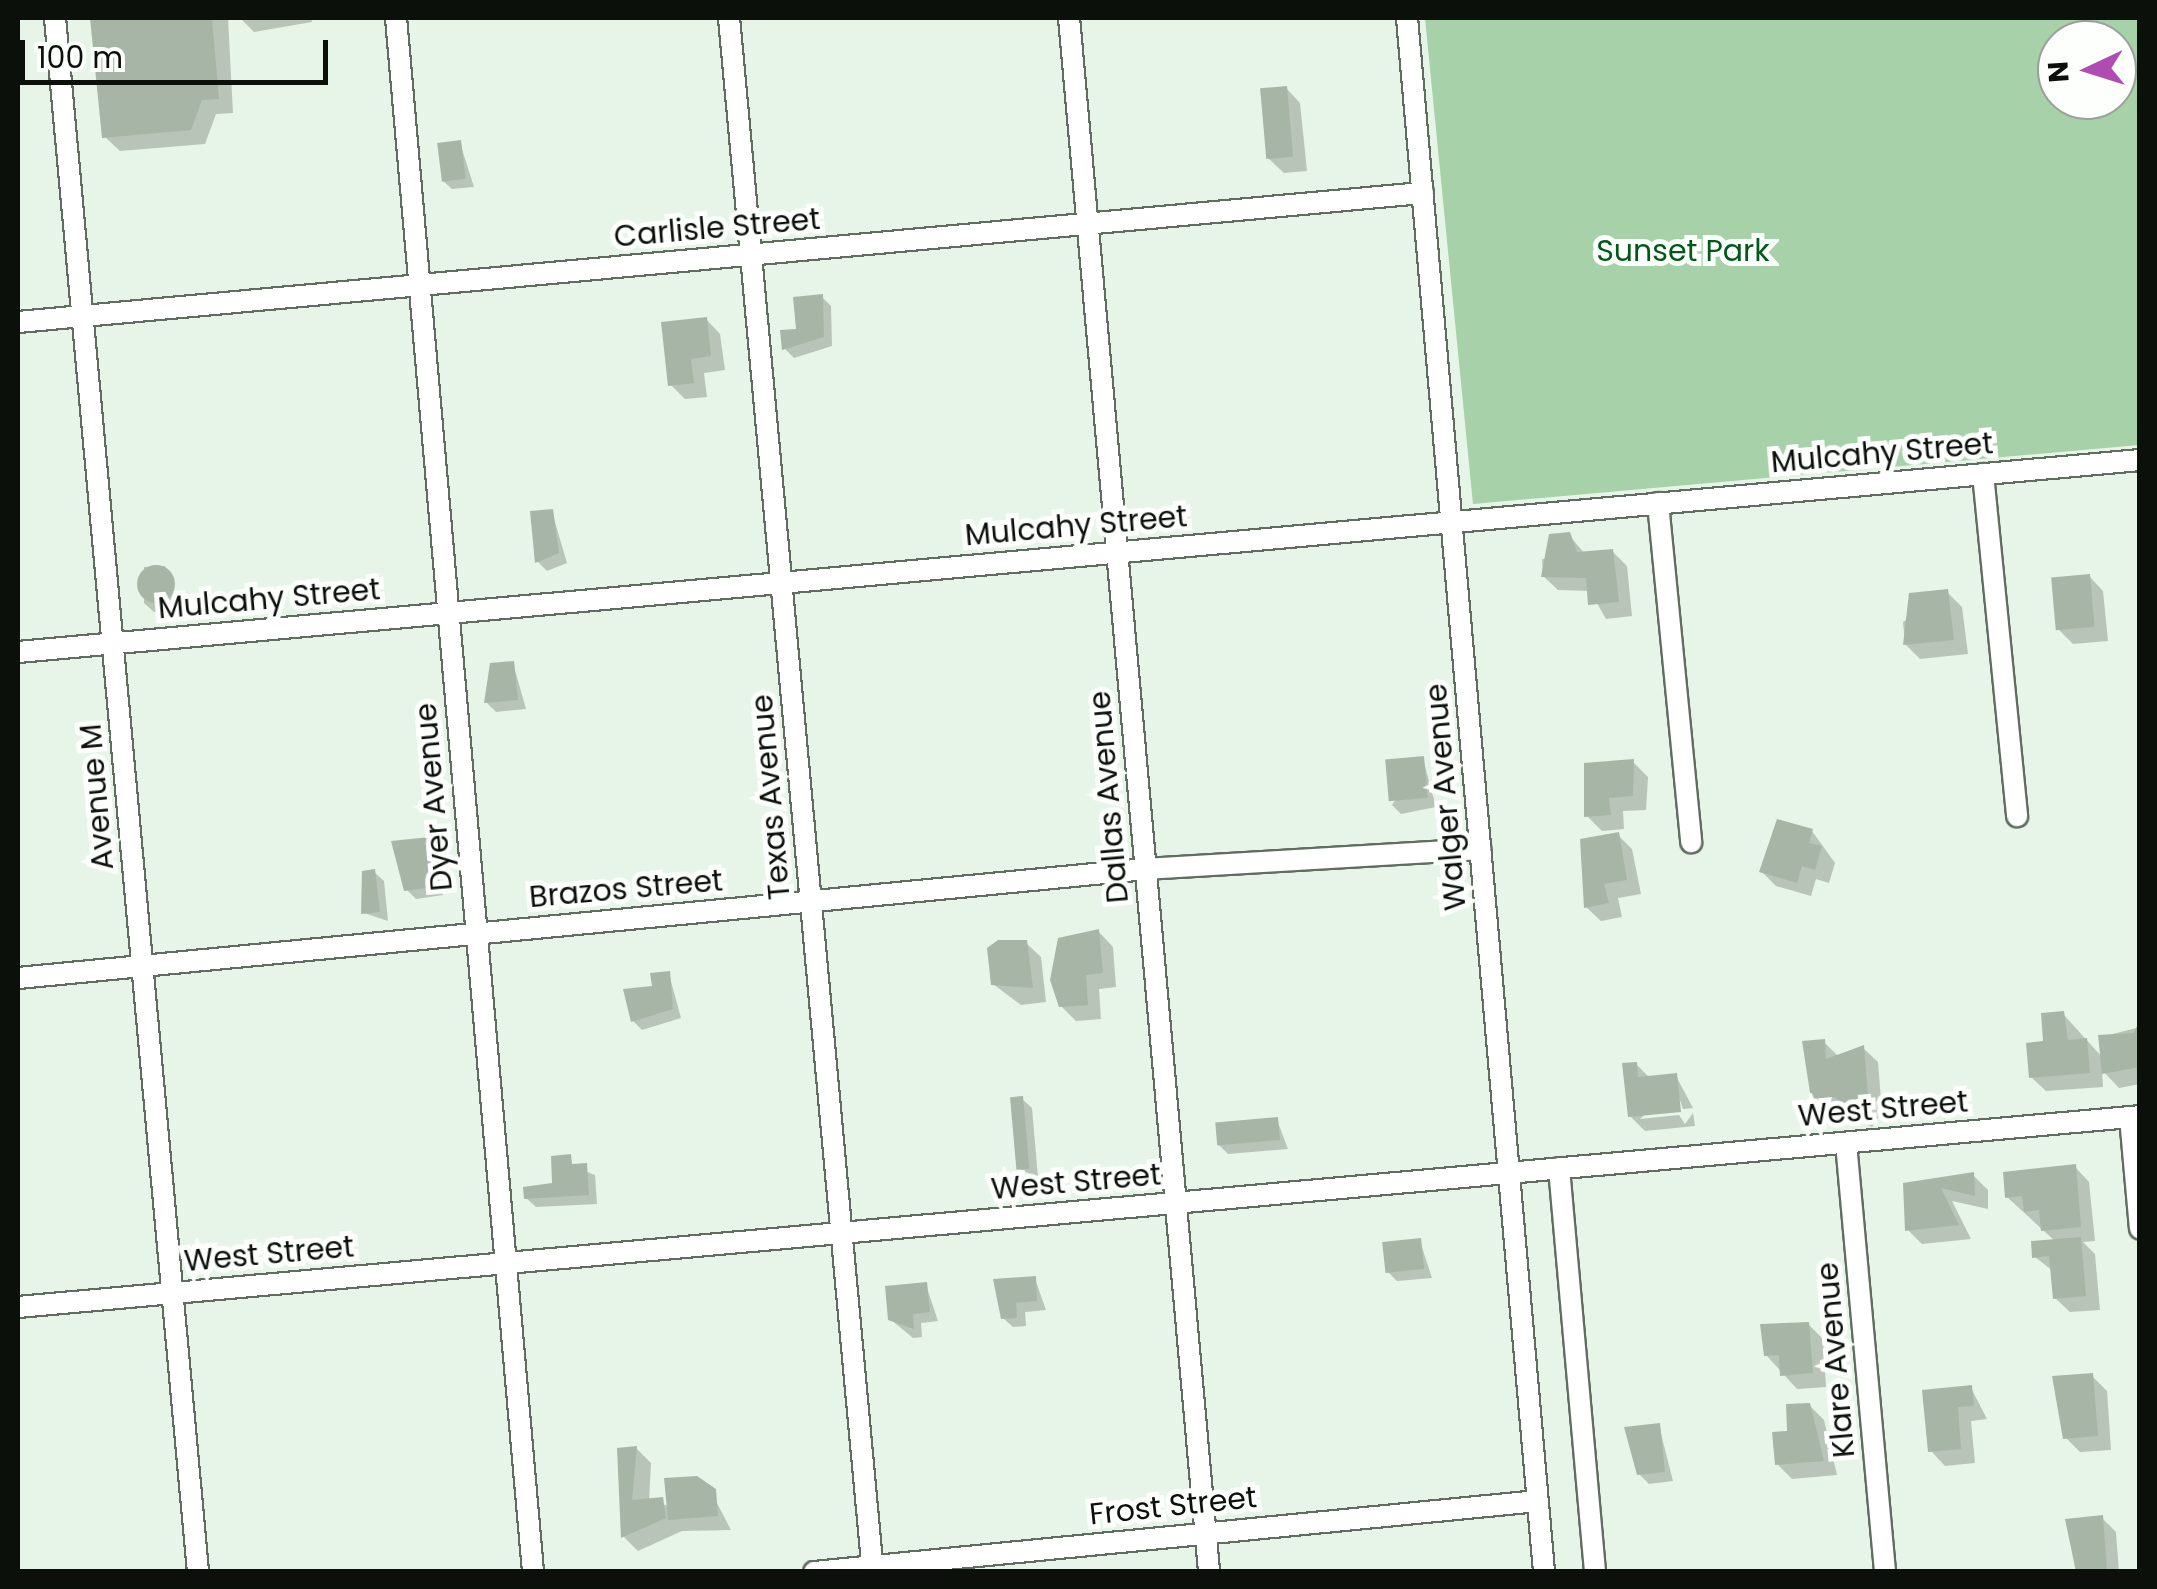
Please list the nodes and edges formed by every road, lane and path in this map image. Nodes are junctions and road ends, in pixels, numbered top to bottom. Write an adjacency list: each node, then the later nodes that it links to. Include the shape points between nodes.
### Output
1 (55, 18): 10 (street, Avenue M)
2 (396, 18): 9 (street, Dyer Avenue)
3 (729, 18): 8 (street, Texas Avenue)
4 (1069, 18): 7 (street, Dallas Avenue)
5 (1407, 18): 6 (street, Walger Avenue)
6 (1422, 193): 7 (street, Carlisle Street); 15 (street, Walger Avenue)
7 (1088, 224): 8 (street, Carlisle Street); 16 (street, Dallas Avenue)
8 (751, 254): 9 (street, Carlisle Street); 17 (street, Texas Avenue)
9 (419, 285): 10 (street, Carlisle Street); 18 (street, Dyer Avenue)
10 (82, 316): 11 (street, Carlisle Street); 19 (street, Avenue M)
11 (18, 322)
12 (2140, 460): 13 (street, Mulcahy Street)
13 (1983, 474): 14 (street, Mulcahy Street); 21 (street)
14 (1658, 504): 15 (street, Mulcahy Street); 22 (street)
15 (1451, 521): 16 (street, Mulcahy Street); 23 (street, Walger Avenue)
16 (1118, 552): 17 (street, Mulcahy Street); 24 (street, Dallas Avenue)
17 (781, 583): 18 (street, Mulcahy Street); 25 (street, Texas Avenue)
18 (448, 613): 19 (street, Mulcahy Street); 26 (street, Dyer Avenue)
19 (113, 644): 20 (street, Mulcahy Street); 27 (street, Avenue M)
20 (18, 652)
21 (2016, 816)
22 (1691, 842)
23 (1480, 849): 24 (street, Brazos Street); 32 (street, Walger Avenue)
24 (1146, 869): 25 (street, Brazos Street); 33 (street, Dallas Avenue)
25 (811, 902): 26 (street, Brazos Street); 35 (street, Texas Avenue)
26 (477, 934): 27 (street, Brazos Street); 36 (street, Dyer Avenue)
27 (142, 966): 28 (street, Brazos Street); 37 (street, Avenue M)
28 (18, 978)
29 (2135, 1116): 30 (street, West Street); 34 (street)
30 (1846, 1142): 31 (street, West Street); 48 (street, Klare Avenue)
31 (1559, 1168): 32 (street, West Street); 47 (street)
32 (1509, 1173): 33 (street, West Street); 39 (street, Walger Avenue)
33 (1176, 1203): 35 (street, West Street); 40 (street, Dallas Avenue)
34 (2140, 1229)
35 (841, 1233): 36 (street, West Street); 41 (street, Texas Avenue)
36 (506, 1263): 37 (street, West Street); 43 (street, Dyer Avenue)
37 (172, 1292): 38 (street, West Street); 42 (street, Avenue M)
38 (18, 1306)
39 (1538, 1501): 40 (street, Frost Street); 46 (street, Walger Avenue)
40 (1206, 1533): 41 (street, Frost Street); 45 (street, Dallas Avenue)
41 (872, 1569): 44 (street, Frost Street)
42 (198, 1572)
43 (534, 1572)
44 (814, 1572)
45 (1210, 1572)
46 (1544, 1572)
47 (1595, 1572)
48 (1885, 1572)

